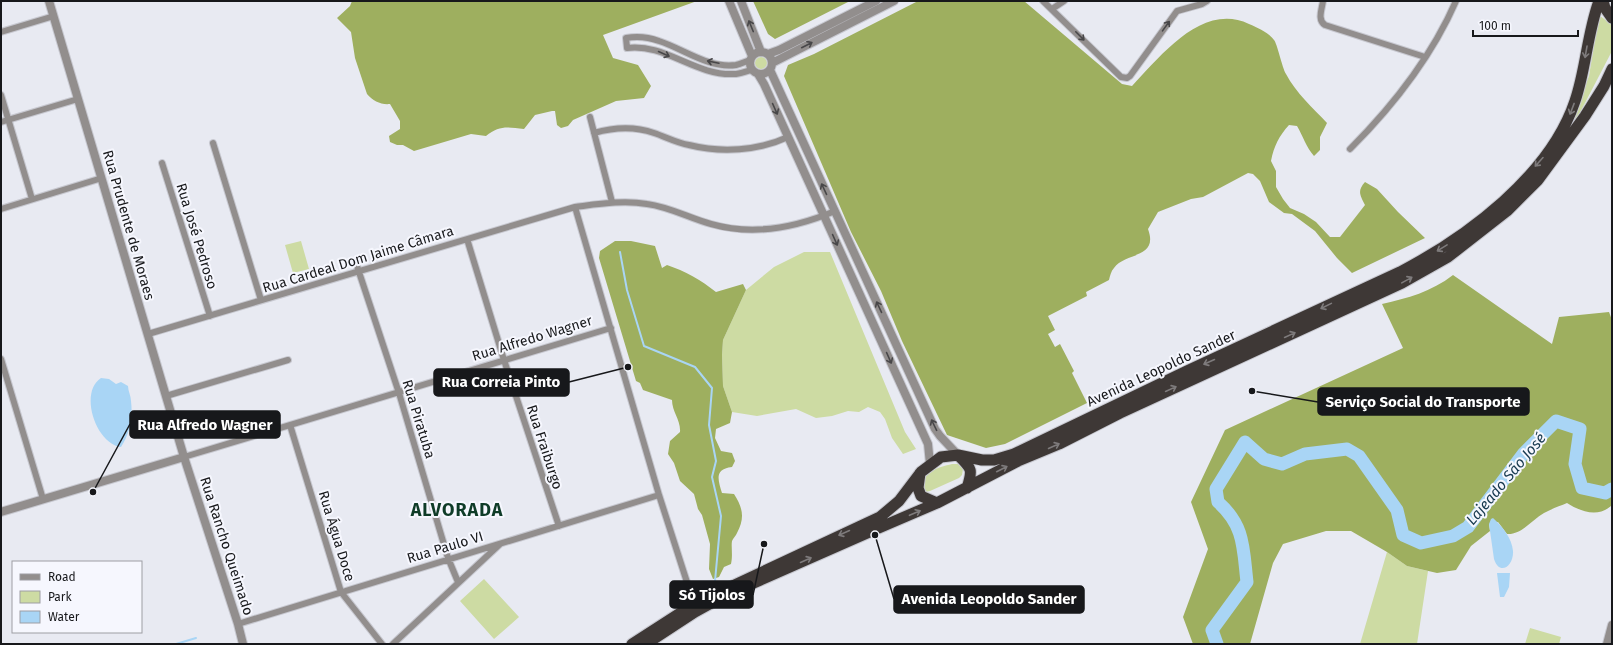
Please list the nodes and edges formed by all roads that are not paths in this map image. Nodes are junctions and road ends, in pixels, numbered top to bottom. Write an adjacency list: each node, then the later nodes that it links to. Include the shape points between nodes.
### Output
1 (49, 1): 14 (street, Rua Prudente de Moraes)
2 (729, 1): 19 (street)
3 (740, 1): 17 (street, one-way to 3)
4 (876, 1): 17 (street, via 779,50)
5 (894, 1): 20 (street, one-way to 5)
6 (1043, 1): 13 (street)
7 (1064, 1): 13 (street)
8 (1207, 1): 13 (street, one-way to 8, via 1121,77 1127,78 1177,11)
9 (1323, 1): 18 (street, via 1320,18 1322,23)
10 (1456, 1): 18 (street)
11 (1599, 1): 54 (highway, Avenida Leopoldo Sander, one-way to 54, via 1590,28 1580,87 1566,126 1549,152 1516,188 1478,223 1426,259 1394,275 1014,454 994,460)
12 (1603, 1): 15 (highway, via 1604,8)
13 (1052, 8)
14 (54, 16): 16 (street); 24 (street, Rua Prudente de Moraes)
15 (1612, 18)
16 (1, 32)
17 (765, 53): 19 (street); 20 (street)
18 (1425, 57): 31 (street, via 1390,104)
19 (751, 58): 22 (street, via 750,66); 22 (street, one-way to 22, via 736,65 713,62 653,39 626,38 627,48 651,49 715,73)
20 (771, 67): 22 (street, via 765,74); 38 (street, one-way to 20)
21 (1612, 69): 58 (highway, Avenida Leopoldo Sander, one-way to 21, via 1018,461 1395,286 1448,257 1506,211 1538,180 1585,116)
22 (755, 72): 29 (street, one-way to 29, via 764,84)
23 (1, 96): 26 (street)
24 (78, 99): 26 (street); 33 (street, Rua Prudente de Moraes)
25 (590, 117): 28 (street)
26 (8, 120): 27 (street); 34 (street)
27 (1, 122)
28 (594, 133): 29 (street, via 617,128 636,128 689,146 721,150 754,147); 35 (street)
29 (788, 137): 39 (street)
30 (213, 144): 43 (street)
31 (1350, 150)
32 (162, 162): 44 (street, Rua José Pedroso)
33 (102, 178): 34 (street); 46 (street, Rua Prudente de Moraes)
34 (32, 199): 37 (street)
35 (612, 202): 36 (street, Rua Cardeal Dom Jaime Câmara); 39 (street, Rua Cardeal Dom Jaime Câmara, via 657,206 711,224 744,230 777,229)
36 (575, 207): 40 (street, Rua Cardeal Dom Jaime Câmara); 45 (street)
37 (1, 208)
38 (835, 211): 39 (street, Rua Cardeal Dom Jaime Câmara); 54 (street, one-way to 38, via 935,429)
39 (824, 216): 56 (street, one-way to 56, via 928,444)
40 (467, 239): 42 (street, Rua Cardeal Dom Jaime Câmara); 49 (street, Rua Fraiburgo)
41 (356, 263): 42 (street, Rua Piratuba)
42 (359, 271): 43 (street, Rua Cardeal Dom Jaime Câmara); 51 (street, Rua Piratuba)
43 (261, 300): 44 (street, Rua Cardeal Dom Jaime Câmara)
44 (210, 316): 46 (street, Rua Cardeal Dom Jaime Câmara)
45 (611, 328): 49 (street, Rua Alfredo Wagner); 59 (street)
46 (148, 334): 52 (street, Rua Prudente de Moraes)
47 (1, 359): 50 (street)
48 (288, 360): 52 (street)
49 (504, 360): 51 (street, Rua Alfredo Wagner); 63 (street, Rua Fraiburgo)
50 (4, 381): 60 (street)
51 (399, 392): 53 (street, Rua Alfredo Wagner); 65 (street, Rua Piratuba)
52 (166, 396): 55 (street, Rua Prudente de Moraes)
53 (290, 425): 55 (street, Rua Alfredo Wagner); 67 (street, Rua Água Doce)
54 (958, 455): 56 (highway, Avenida Leopoldo Sander, via 941,457); 58 (highway, via 972,474)
55 (184, 457): 60 (street, Rua Alfredo Wagner); 69 (street, Rua Rancho Queimado)
56 (930, 464): 57 (highway, Avenida Leopoldo Sander)
57 (921, 472): 61 (highway, via 918,488 921,496); 68 (highway, Avenida Leopoldo Sander, one-way to 68, via 899,501 880,517)
58 (967, 488): 61 (highway, Avenida Leopoldo Sander)
59 (659, 495): 63 (street, Rua Paulo VI); 68 (street)
60 (43, 499): 62 (street, Rua Alfredo Wagner)
61 (937, 503): 75 (highway, Avenida Leopoldo Sander, one-way to 61, via 724,596)
62 (1, 512)
63 (559, 526): 64 (street, Rua Paulo VI)
64 (501, 543): 65 (street, Rua Paulo VI); 66 (street)
65 (448, 558): 66 (street, Rua Piratuba); 67 (street, Rua Paulo VI)
66 (458, 582): 73 (street)
67 (341, 592): 69 (street, Rua Paulo VI); 72 (street, Rua Água Doce)
68 (694, 604): 74 (highway, Avenida Leopoldo Sander)
69 (238, 624): 71 (street, Rua Rancho Queimado)
70 (1612, 625): 76 (street)
71 (243, 644)
72 (382, 644)
73 (393, 644)
74 (632, 644)
75 (646, 644)
76 (1607, 644)

